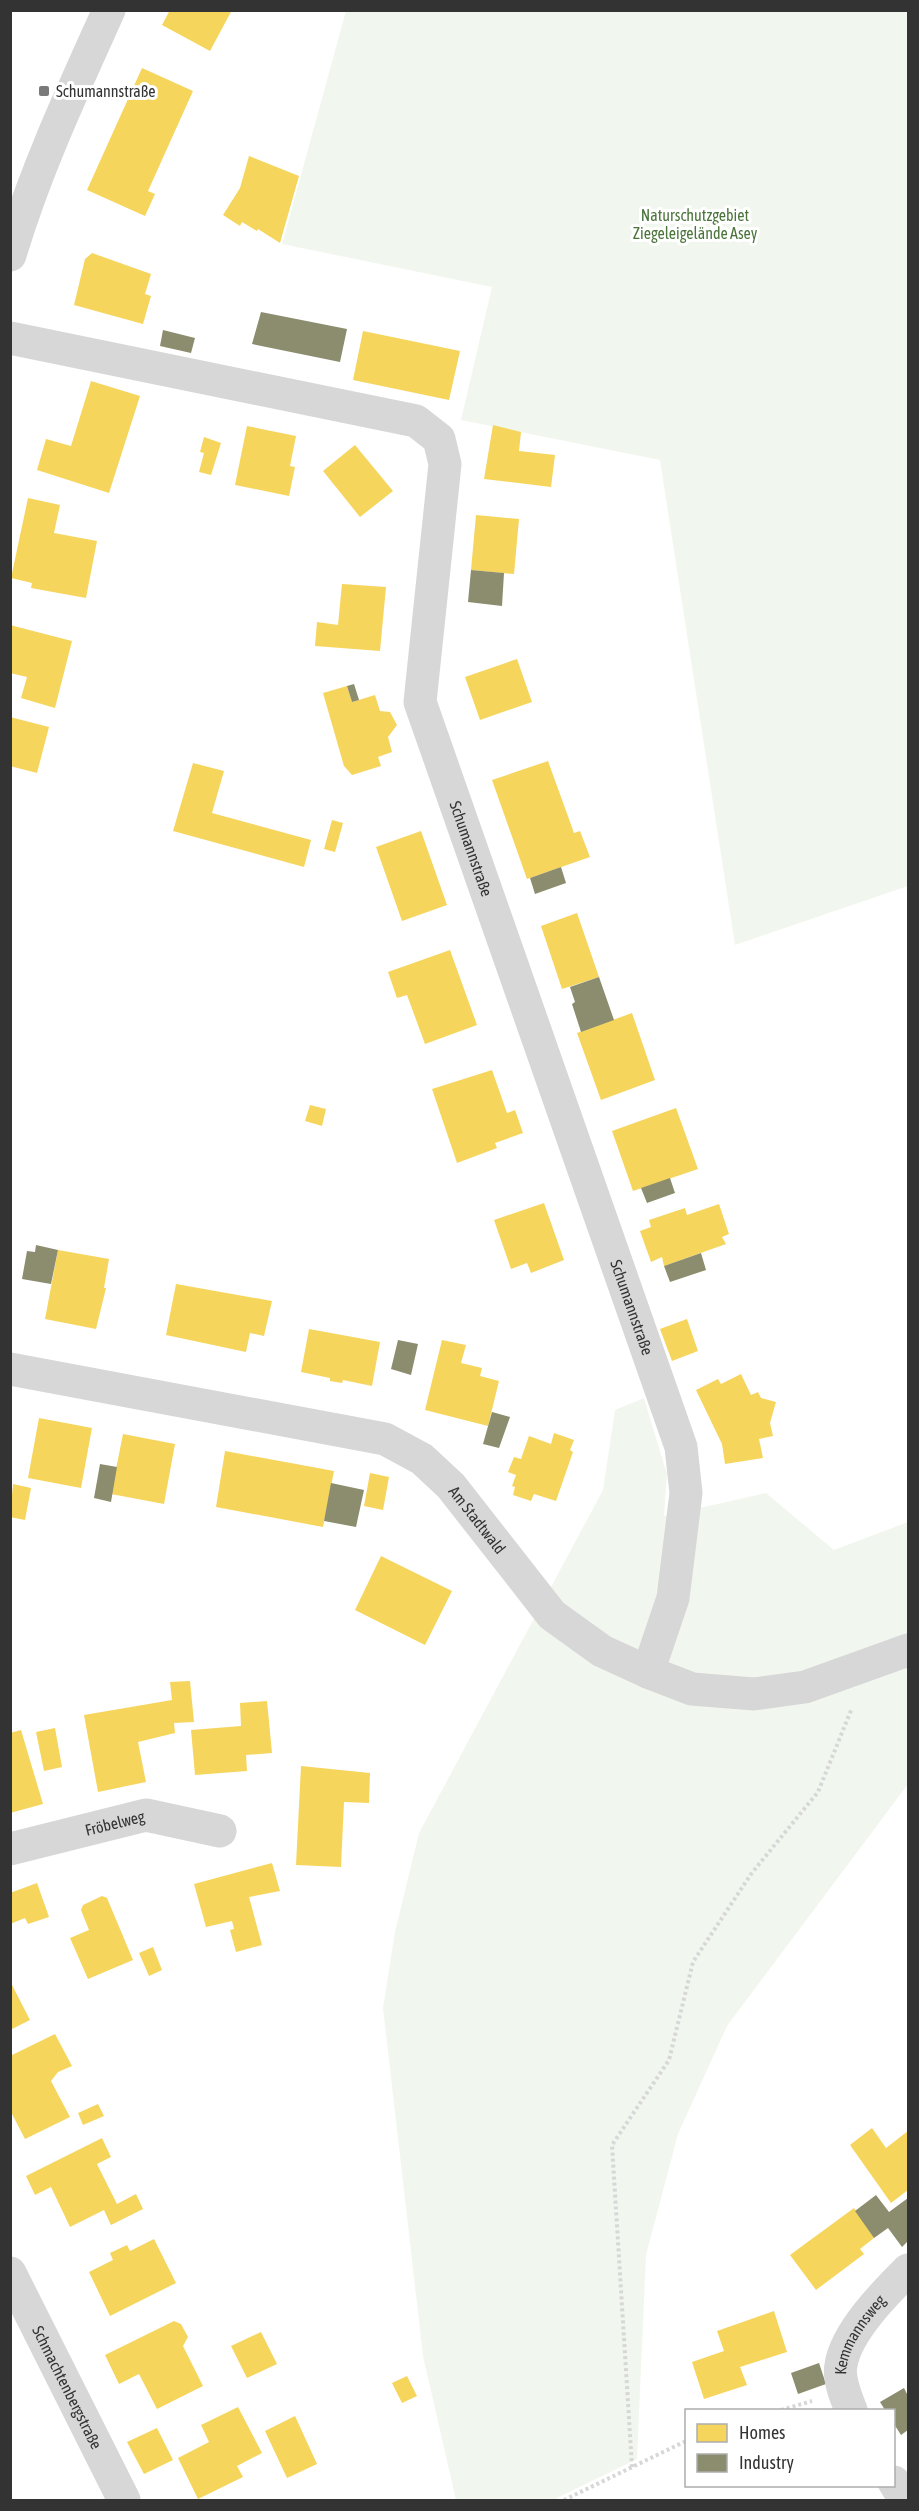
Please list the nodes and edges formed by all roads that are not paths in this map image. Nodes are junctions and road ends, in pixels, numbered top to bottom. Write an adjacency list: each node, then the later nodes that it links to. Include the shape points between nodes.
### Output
1 (110, 10): 2 (street, via 68,102)
2 (10, 255)
3 (10, 338): 6 (street, Schumannstraße, via 416,421 439,439 445,464 420,702 681,1447 686,1493 673,1598)
4 (10, 1369): 6 (street, Am Stadtwald, via 385,1439 422,1459 451,1486 552,1615 602,1651)
5 (909, 1650): 6 (street, Am Stadtwald, via 805,1687 754,1694 692,1689)
6 (648, 1672)
7 (220, 1831): 8 (street, Fröbelweg, via 146,1815)
8 (10, 1849)
9 (909, 2270): 11 (street, Kemmannsweg, via 850,2337 840,2366)
10 (10, 2273): 13 (street, Schmachtenbergstraße)
11 (851, 2409)
12 (895, 2484): 14 (street)
13 (124, 2500)
14 (905, 2500)

